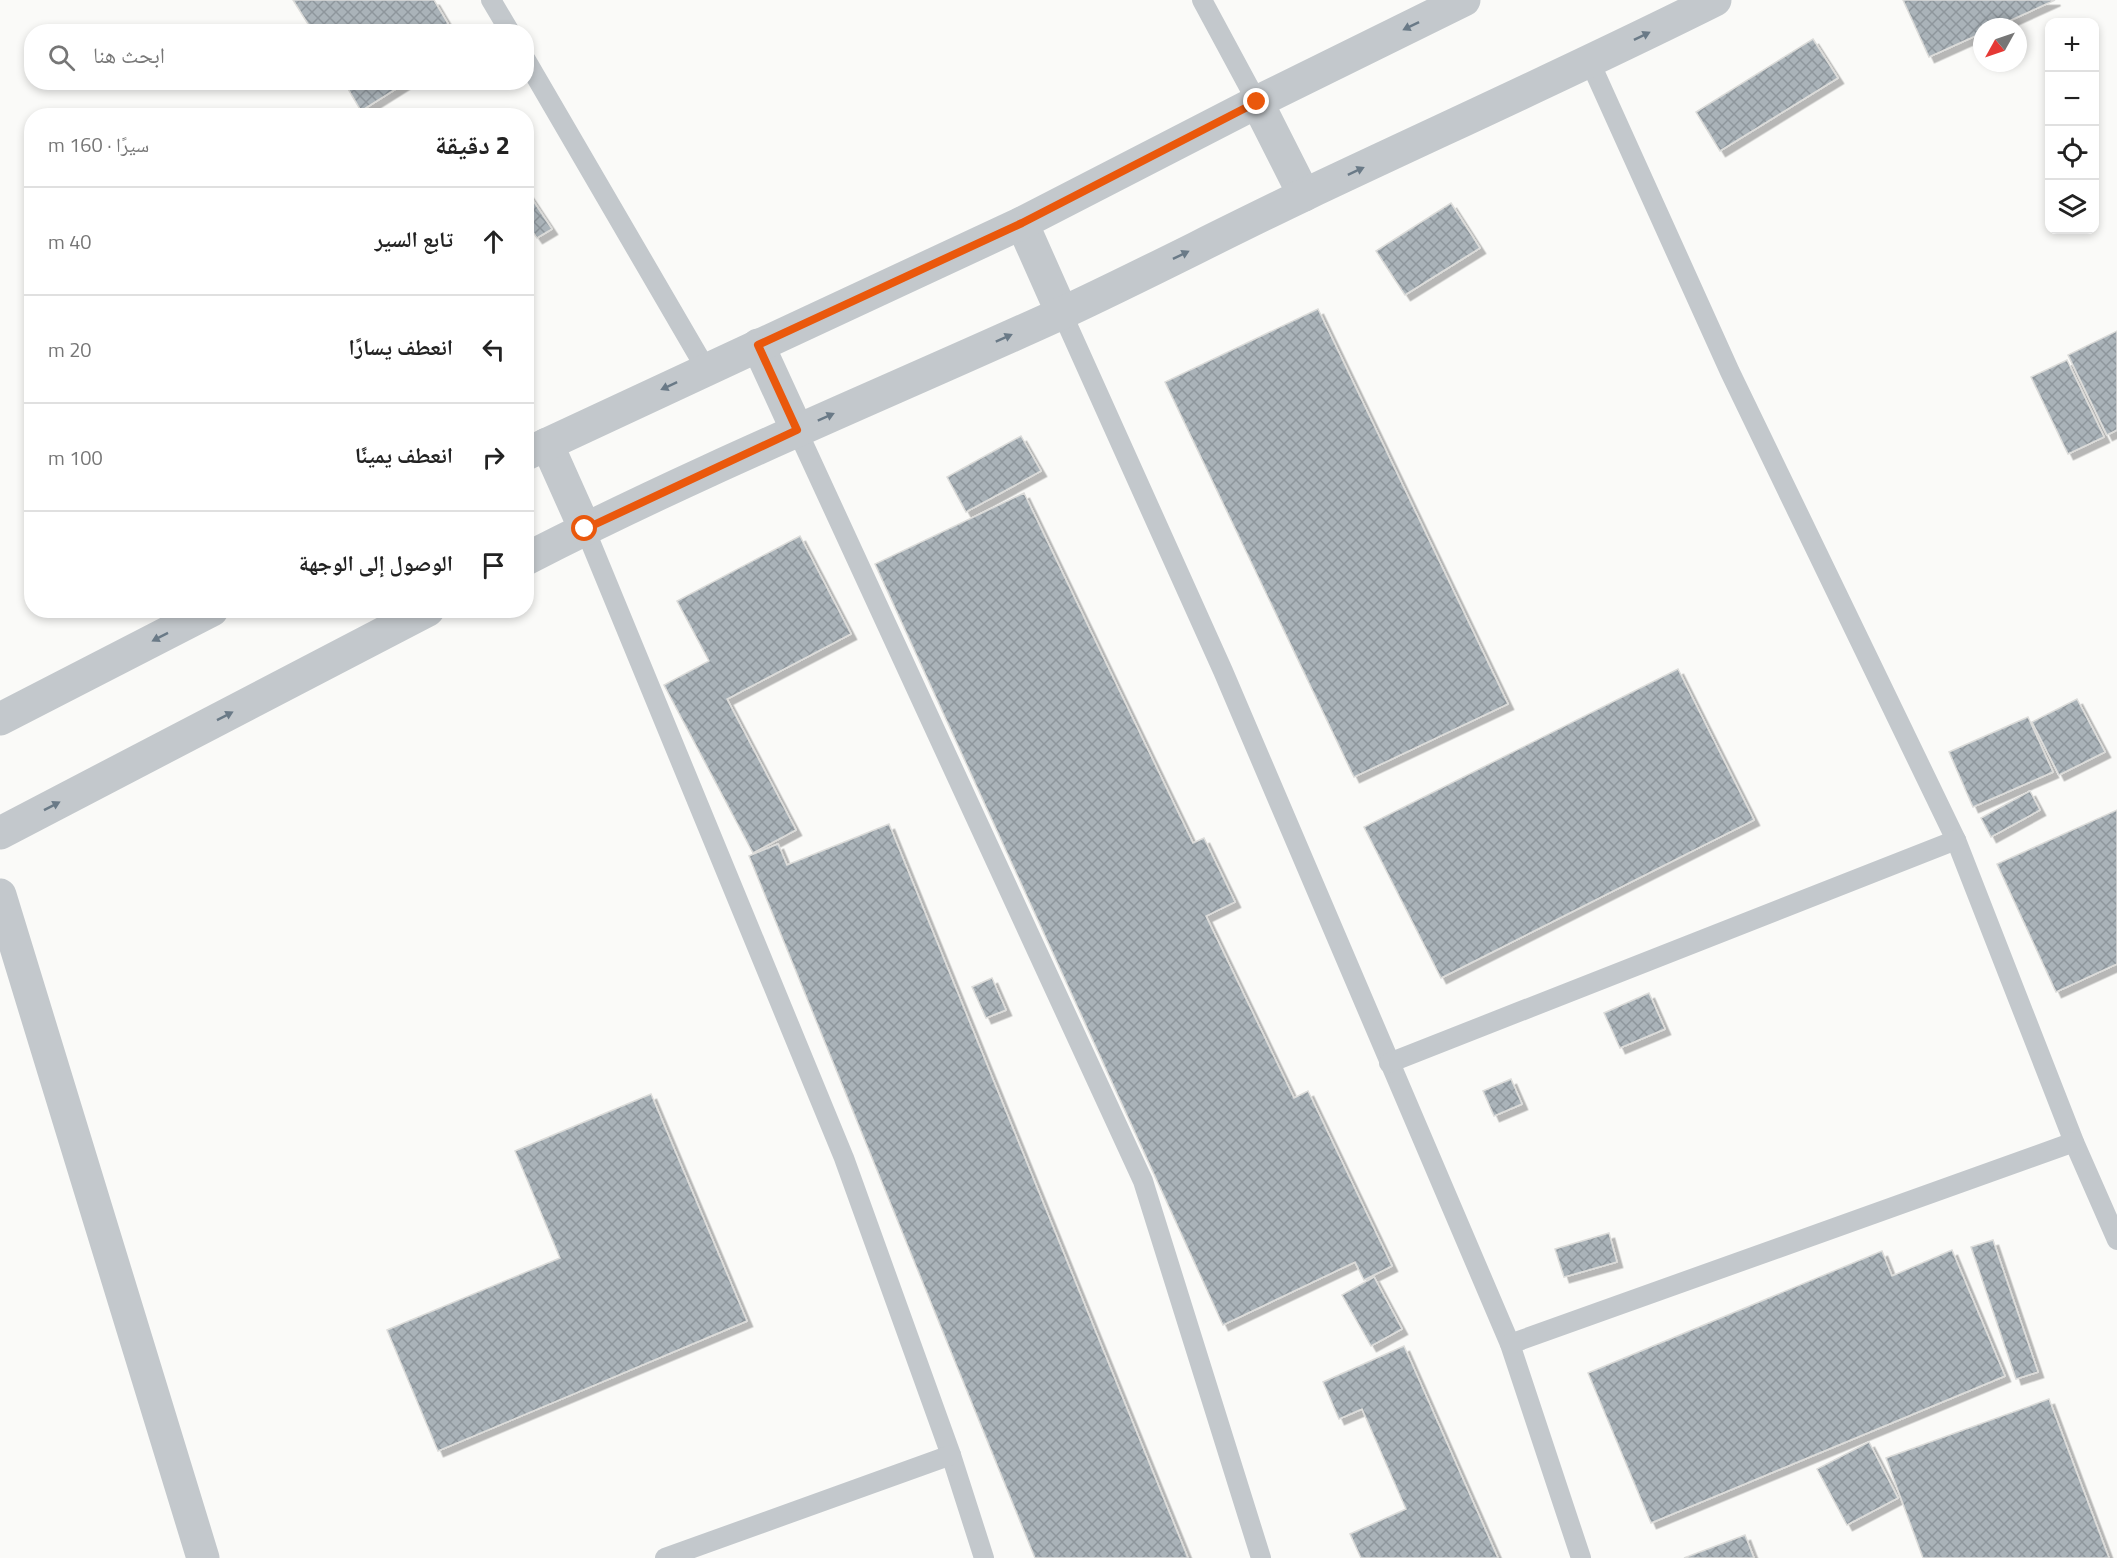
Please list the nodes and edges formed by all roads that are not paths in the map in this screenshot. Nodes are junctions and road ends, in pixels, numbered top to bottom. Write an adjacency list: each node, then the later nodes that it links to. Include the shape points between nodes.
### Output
1 (491, 0): 5 (lane)
2 (1202, 0): 8 (lane)
3 (1464, 0): 8 (street, one-way to 8)
4 (1715, 0): 6 (street, one-way to 4)
5 (505, 24)
6 (1590, 62): 9 (street, one-way to 6); 22 (lane, via 1730,372)
7 (534, 74): 13 (lane)
8 (1257, 102): 9 (street); 10 (street)
9 (1304, 195): 11 (street, one-way to 9)
10 (1022, 223): 11 (street); 12 (street)
11 (1062, 313): 14 (street, one-way to 11); 24 (lane, via 1223,671)
12 (758, 345): 13 (street); 14 (street)
13 (706, 369): 15 (street, one-way to 15)
14 (797, 430): 16 (street); 32 (lane, via 1143,1181)
15 (537, 449): 16 (street)
16 (585, 529): 17 (street); 28 (lane, via 844,1158)
17 (534, 555)
18 (196, 618): 20 (street, one-way to 20)
19 (413, 618): 21 (street, one-way to 19)
20 (0, 719)
21 (0, 833)
22 (1956, 840): 24 (lane); 25 (lane)
23 (0, 895): 29 (street)
24 (1389, 1063): 27 (lane)
25 (2074, 1143): 26 (lane); 27 (lane)
26 (2117, 1240)
27 (1509, 1344): 33 (lane)
28 (951, 1455): 30 (lane); 31 (lane)
29 (203, 1558)
30 (665, 1558)
31 (984, 1558)
32 (1261, 1558)
33 (1581, 1558)

